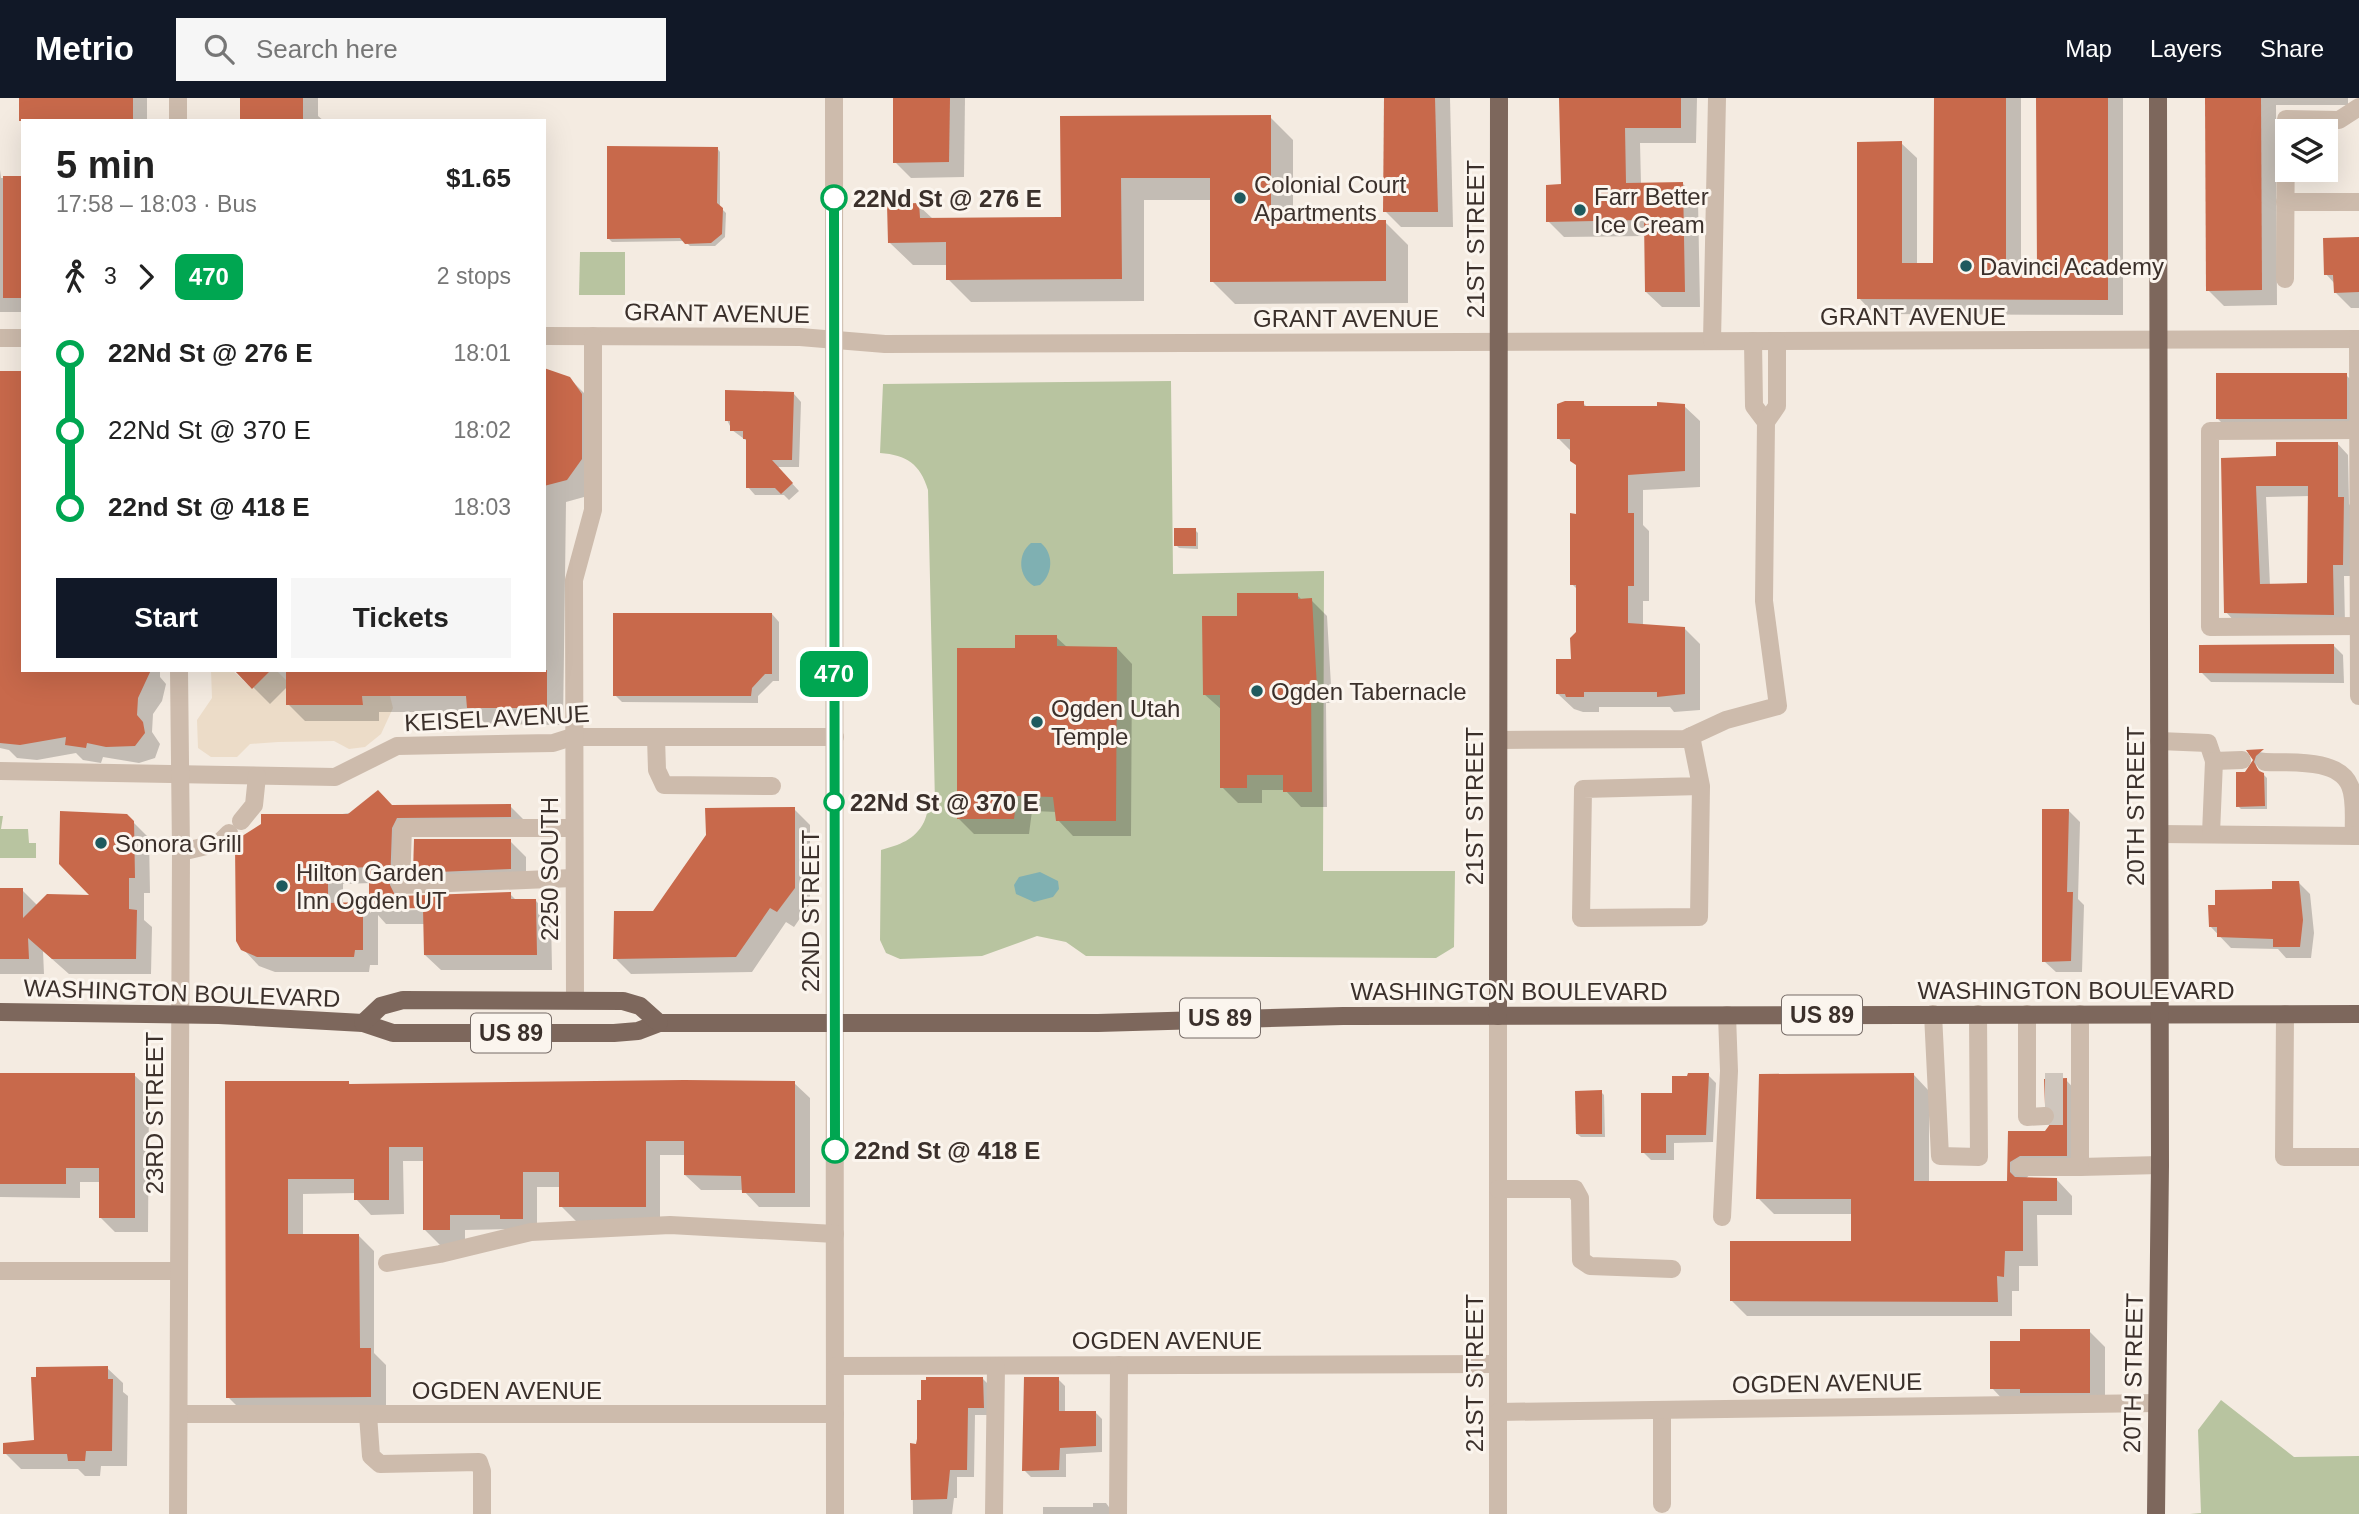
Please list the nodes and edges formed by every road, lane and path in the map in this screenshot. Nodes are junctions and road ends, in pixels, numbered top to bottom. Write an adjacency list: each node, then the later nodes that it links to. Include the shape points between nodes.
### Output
1 (178, 98): 7 (street)
2 (834, 98): 16 (street, 22ND STREET)
3 (1500, 98): 21 (main road, 21ST STREET)
4 (1717, 98): 18 (street)
5 (2158, 98): 15 (main road, 20TH STREET)
6 (2357, 104): 8 (street, via 2339,120 2286,119)
7 (178, 119)
8 (2285, 202): 9 (street); 10 (street)
9 (2359, 202)
10 (2285, 279)
11 (546, 336): 12 (street, GRANT AVENUE)
12 (593, 336): 16 (street, GRANT AVENUE); 29 (street, 2250 SOUTH, via 594,497 574,580)
13 (0, 338): 14 (street)
14 (21, 338)
15 (2158, 339): 17 (street, GRANT AVENUE); 20 (street, GRANT AVENUE); 33 (main road, 20TH STREET)
16 (834, 340): 21 (street, GRANT AVENUE, via 876,344); 31 (street, 22ND STREET)
17 (2358, 340): 23 (street)
18 (1712, 341): 19 (street, GRANT AVENUE); 21 (street, GRANT AVENUE)
19 (1753, 341): 20 (street, GRANT AVENUE); 22 (street, via 1754,406)
20 (1777, 341): 22 (street, via 1777,406)
21 (1499, 342): 32 (main road, 21ST STREET)
22 (1766, 422): 28 (street, via 1764,601 1778,706 1726,720)
23 (2358, 430): 24 (street); 25 (street, via 2210,430 2210,626)
24 (2358, 503): 25 (street)
25 (2358, 626): 27 (street)
26 (179, 672): 38 (street, 23RD STREET)
27 (2359, 696)
28 (1691, 736): 32 (street); 41 (street)
29 (572, 737): 30 (street, KEISEL AVENUE); 39 (street, KEISEL AVENUE, via 553,743 397,746 335,777); 42 (street, 2250 SOUTH)
30 (656, 737): 31 (street, KEISEL AVENUE); 40 (street, via 657,770 664,785)
31 (835, 737): 62 (street, 22ND STREET)
32 (1499, 740): 59 (main road, 21ST STREET)
33 (2159, 741): 35 (street, via 2208,743); 43 (main road, 20TH STREET)
34 (2242, 760): 35 (street)
35 (2214, 761): 44 (street)
36 (2265, 762): 45 (street, via 2325,766 2345,775 2352,789)
37 (0, 771): 38 (street, KEISEL AVENUE)
38 (179, 774): 39 (street, KEISEL AVENUE); 46 (street, 23RD STREET)
39 (257, 776): 46 (street, via 254,805 235,827 219,843)
40 (772, 786)
41 (1701, 786): 41 (street, via 1699,917 1581,918 1583,789)
42 (573, 828): 47 (street, 2250 SOUTH); 47 (street, via 403,828 401,885)
43 (2160, 834): 44 (street); 54 (main road, 20TH STREET)
44 (2211, 834): 45 (street)
45 (2356, 836)
46 (181, 852): 58 (street, 23RD STREET)
47 (573, 878): 48 (street, 2250 SOUTH)
48 (575, 1000): 60 (main road, WASHINGTON BOULEVARD / US 89, via 402,1000 381,1006); 61 (main road, WASHINGTON BOULEVARD / US 89, via 632,1003)
49 (0, 1012): 58 (main road, WASHINGTON BOULEVARD / US 89)
50 (1933, 1014): 51 (main road, WASHINGTON BOULEVARD / US 89); 51 (street, via 1940,1156 1979,1157); 57 (main road, WASHINGTON BOULEVARD / US 89)
51 (1978, 1014): 52 (main road, WASHINGTON BOULEVARD / US 89)
52 (2027, 1014): 53 (main road, WASHINGTON BOULEVARD / US 89); 63 (street)
53 (2080, 1014): 54 (main road, WASHINGTON BOULEVARD / US 89); 67 (street, via 2073,1099)
54 (2160, 1014): 55 (main road, WASHINGTON BOULEVARD / US 89); 65 (main road, 20TH STREET)
55 (2285, 1014): 56 (main road, WASHINGTON BOULEVARD / US 89); 64 (street, via 2284,1157)
56 (2359, 1014)
57 (1727, 1015): 59 (main road, WASHINGTON BOULEVARD / US 89); 69 (street)
58 (180, 1016): 60 (main road, WASHINGTON BOULEVARD / US 89); 74 (street, 23RD STREET)
59 (1498, 1016): 62 (main road, WASHINGTON BOULEVARD / US 89); 68 (street, 21ST STREET)
60 (363, 1023): 61 (main road, WASHINGTON BOULEVARD / US 89, via 393,1033 626,1033)
61 (659, 1023): 62 (main road, WASHINGTON BOULEVARD / US 89)
62 (835, 1023): 70 (street, 22ND STREET)
63 (2038, 1096)
64 (2359, 1157)
65 (2160, 1165): 67 (street); 79 (main road, 20TH STREET)
66 (2020, 1167): 67 (street)
67 (2080, 1167)
68 (1498, 1189): 72 (street, via 1575,1189 1580,1198 1581,1260 1590,1266); 75 (street, 21ST STREET)
69 (1722, 1217)
70 (835, 1234): 71 (street, via 670,1225 531,1232); 77 (street, 22ND STREET)
71 (387, 1263)
72 (1672, 1269)
73 (0, 1271): 74 (street)
74 (178, 1271): 82 (street, 23RD STREET)
75 (1498, 1364): 76 (street, OGDEN AVENUE); 81 (street, 21ST STREET)
76 (1119, 1365): 78 (street, OGDEN AVENUE); 90 (street)
77 (836, 1366): 78 (street, OGDEN AVENUE); 83 (street, 22ND STREET)
78 (996, 1366): 89 (street)
79 (2156, 1403): 80 (street, OGDEN AVENUE); 92 (main road, 20TH STREET)
80 (1662, 1410): 81 (street, OGDEN AVENUE); 85 (street)
81 (1498, 1412): 91 (street, 21ST STREET)
82 (178, 1414): 84 (street, OGDEN AVENUE); 86 (street, 23RD STREET)
83 (835, 1414): 84 (street, OGDEN AVENUE); 88 (street, 22ND STREET)
84 (368, 1415): 87 (street, via 371,1456 380,1464 480,1462)
85 (1662, 1504)
86 (178, 1514)
87 (482, 1514)
88 (835, 1514)
89 (994, 1514)
90 (1118, 1514)
91 (1498, 1514)
92 (2156, 1514)

